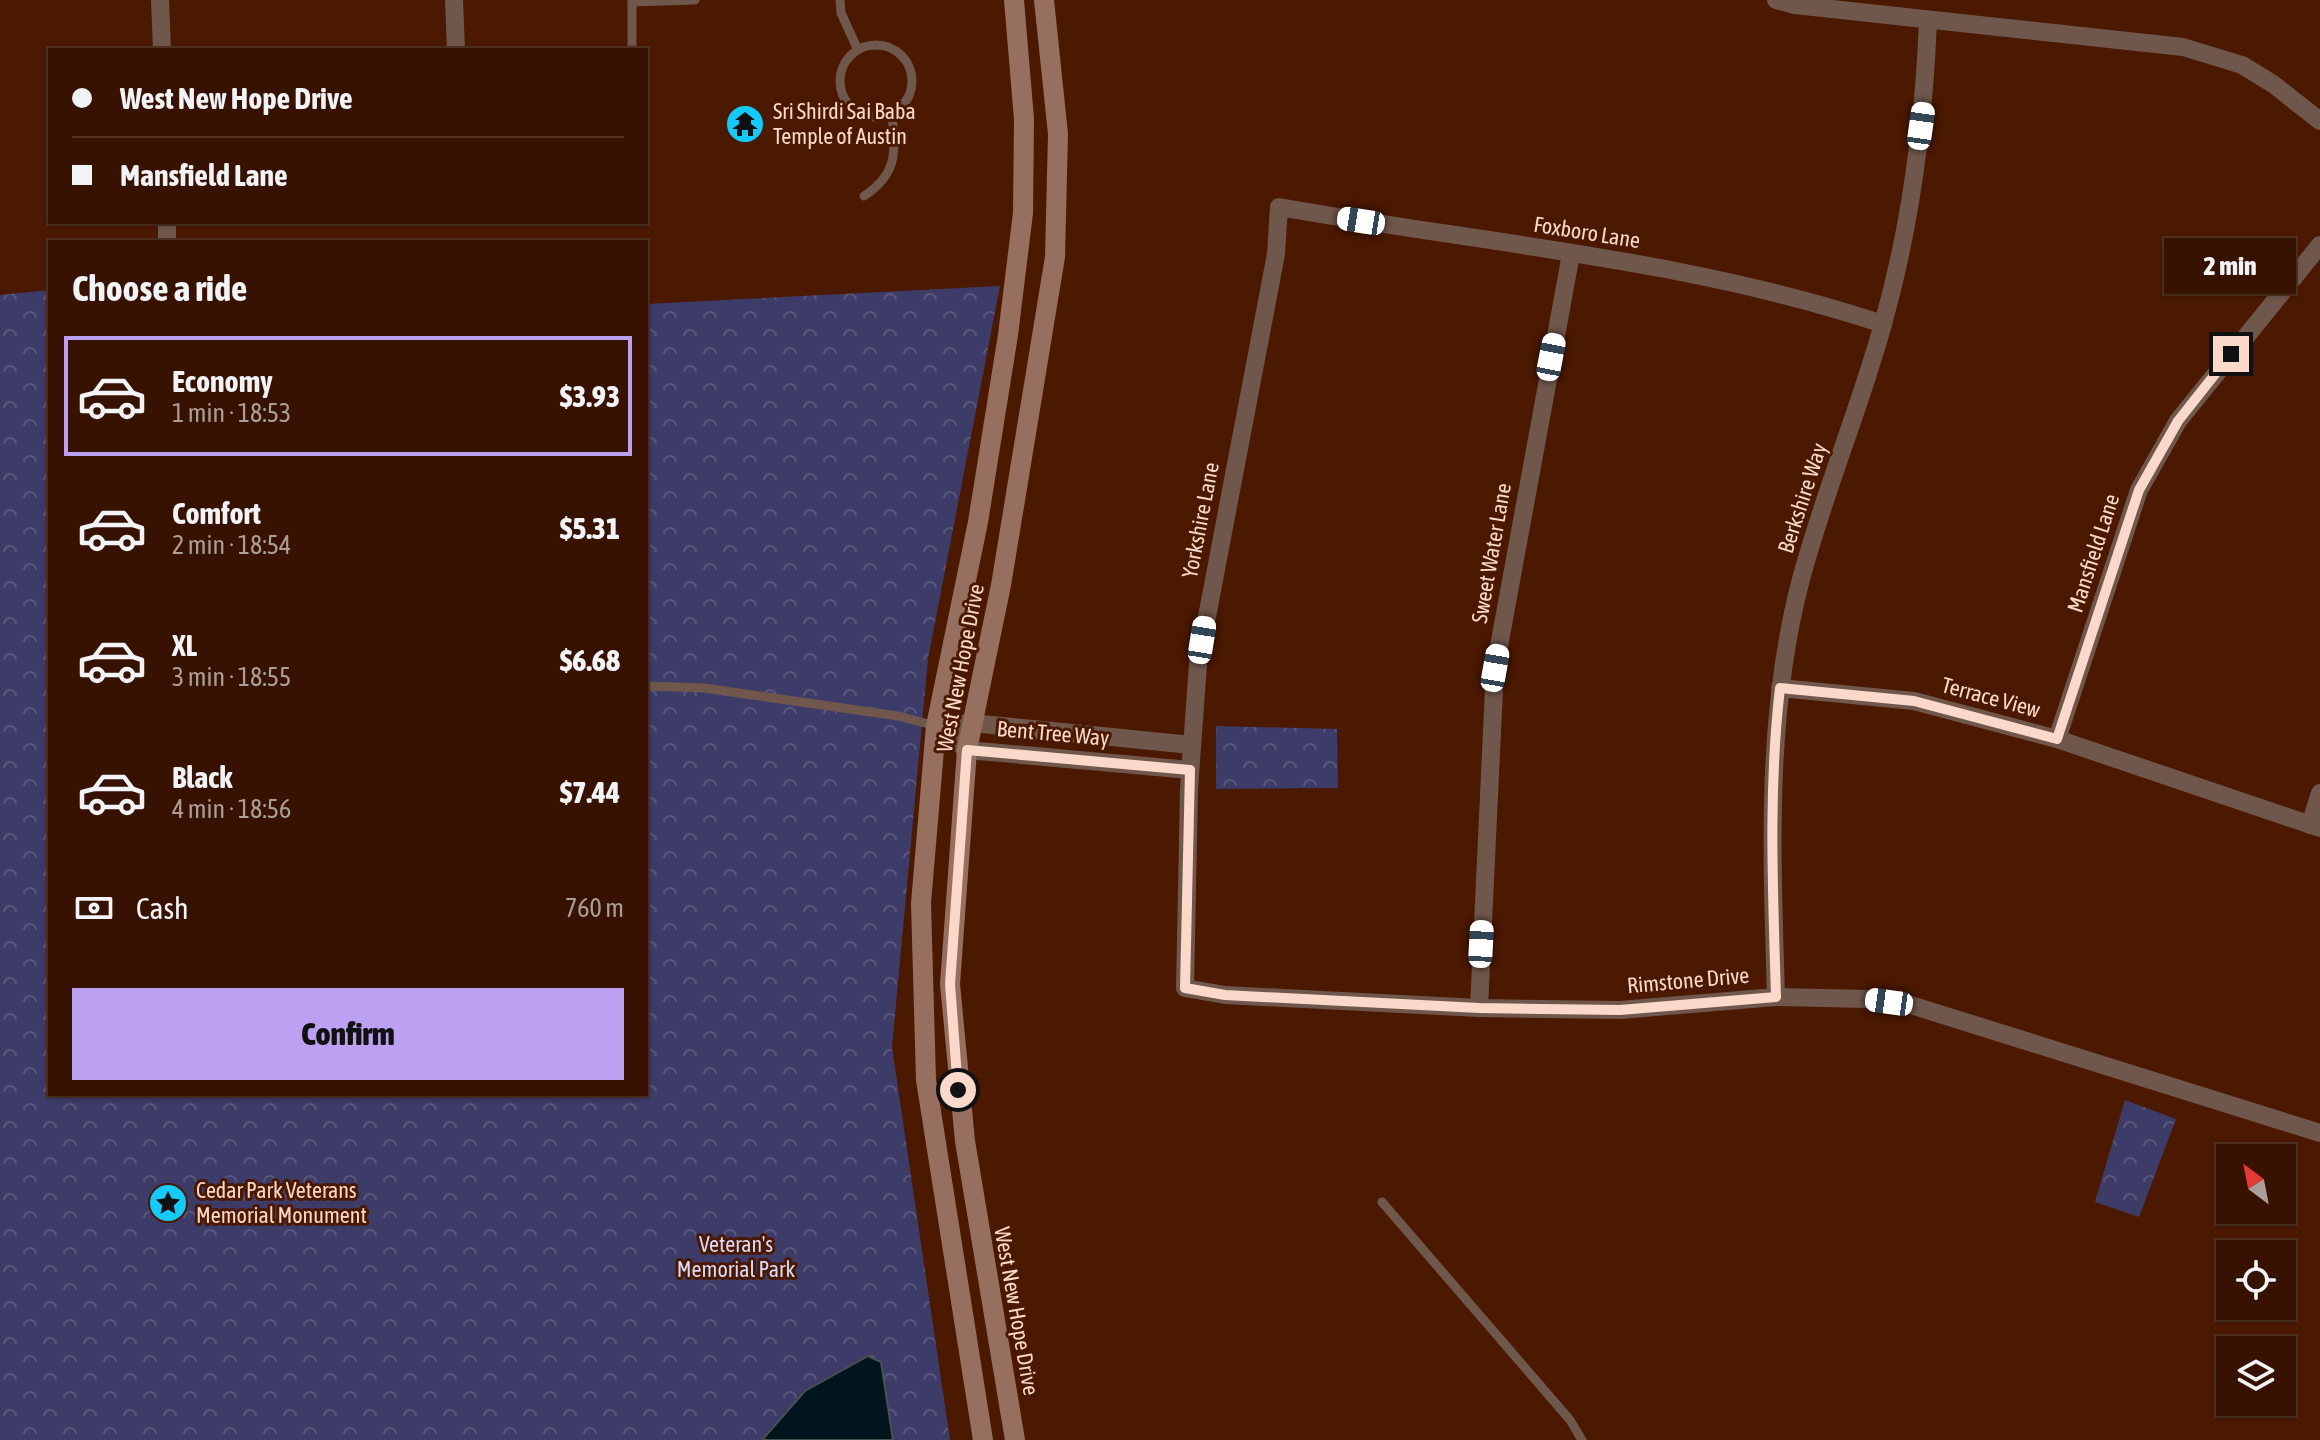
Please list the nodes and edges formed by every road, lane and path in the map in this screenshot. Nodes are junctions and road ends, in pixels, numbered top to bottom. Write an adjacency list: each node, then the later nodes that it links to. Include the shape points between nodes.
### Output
1 (160, 0): 10 (street)
2 (454, 0): 11 (street)
3 (695, 0): 8 (lane)
4 (840, 0): 13 (lane)
5 (1014, 0): 24 (main road, West New Hope Drive, via 1024,119 1023,213 978,522)
6 (1044, 0): 23 (main road, West New Hope Drive, via 1058,134 1055,257 1001,585)
7 (1776, 0): 9 (street)
8 (632, 1): 12 (lane)
9 (1928, 20): 15 (street, via 2183,47 2242,65); 20 (street, Berkshire Way, via 1925,96 1909,213)
10 (162, 48)
11 (456, 48)
12 (632, 48)
13 (858, 50): 14 (lane, via 842,69 842,93 848,104 868,117); 14 (lane, via 891,49 908,65 908,97)
14 (892, 114): 16 (lane, via 892,169)
15 (2320, 121)
16 (864, 196)
17 (1279, 207): 19 (street, Foxboro Lane); 26 (street, Yorkshire Lane, via 1276,254 1210,591)
18 (2320, 245): 25 (street, Mansfield Lane, via 2178,421 2139,490)
19 (1571, 254): 20 (street, Foxboro Lane, via 1786,294); 33 (street, Sweet Water Lane, via 1495,668)
20 (1883, 324): 22 (street, Berkshire Way, via 1800,582)
21 (648, 686): 24 (lane, via 704,688)
22 (1780, 688): 25 (street, Terrace View, via 1914,701); 32 (street, Berkshire Way, via 1772,869)
23 (972, 723): 24 (street, Bent Tree Way); 26 (street, Bent Tree Way); 27 (main road, West New Hope Drive)
24 (936, 726): 27 (street, Bent Tree Way); 36 (main road, West New Hope Drive, via 921,903 926,1080)
25 (2057, 739): 30 (street, Terrace View)
26 (1191, 745): 28 (street, Yorkshire Lane)
27 (967, 750): 28 (street, Bent Tree Way); 37 (main road, West New Hope Drive, via 950,984 961,1116)
28 (1190, 770): 31 (street, Yorkshire Lane)
29 (2320, 793): 30 (street)
30 (2315, 826)
31 (1185, 988): 33 (street, Rimstone Drive, via 1225,995)
32 (1776, 997): 33 (street, Rimstone Drive, via 1620,1010); 34 (street, Rimstone Drive, via 1911,1005)
33 (1479, 1008)
34 (2320, 1133)
35 (1382, 1202): 38 (lane)
36 (983, 1440)
37 (1015, 1440)
38 (1582, 1440)

